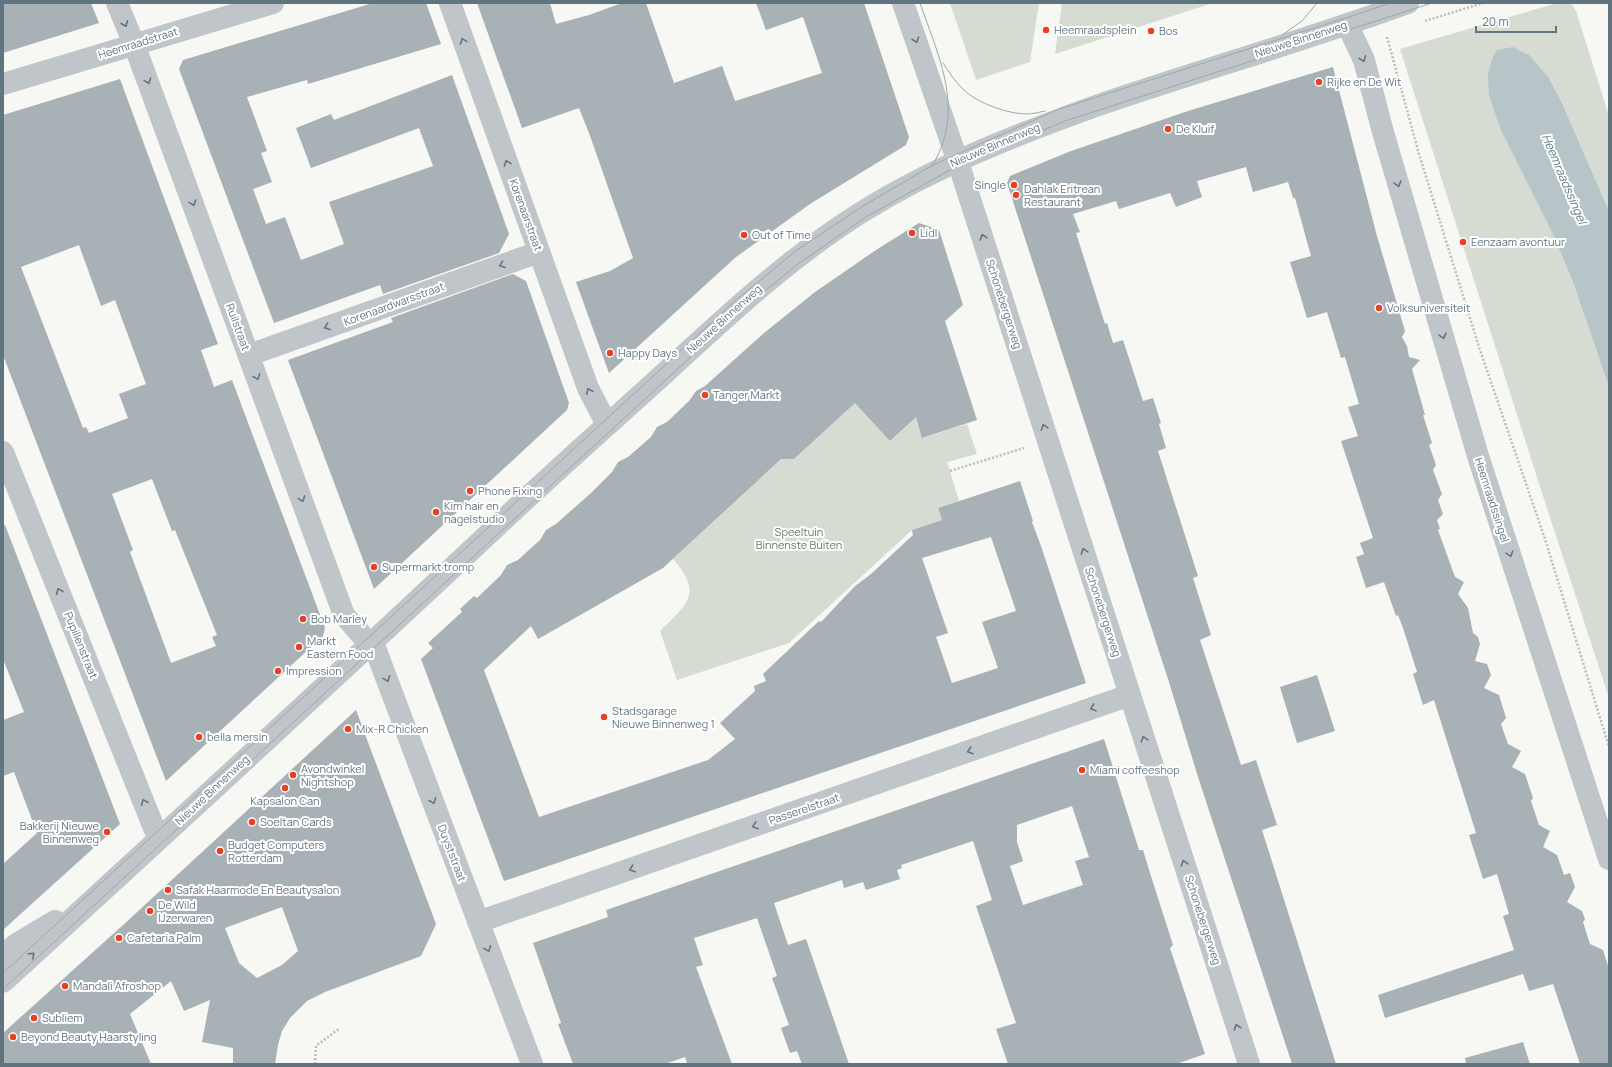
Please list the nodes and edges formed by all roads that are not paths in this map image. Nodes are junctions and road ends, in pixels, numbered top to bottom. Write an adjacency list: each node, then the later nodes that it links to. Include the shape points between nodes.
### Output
1 (117, 3): 7 (street, Ruilstraat, one-way to 7)
2 (273, 3): 7 (street, Heemraadstraat)
3 (450, 3): 10 (street, Korenaarstraat, one-way to 3)
4 (903, 3): 9 (street, one-way to 9)
5 (1408, 3): 6 (street, Nieuwe Binnenweg)
6 (1347, 24): 9 (street, Nieuwe Binnenweg, via 1026,131); 17 (street, Heemraadssingel, one-way to 17, via 1364,60 1478,456)
7 (134, 44): 8 (street, Heemraadstraat); 11 (street, Ruilstraat, one-way to 11)
8 (3, 84)
9 (957, 160): 12 (street, Nieuwe Binnenweg, via 864,211 799,255 740,304); 15 (street, Schonebergerweg, one-way to 9)
10 (539, 252): 11 (street, Korenaardwarsstraat, one-way to 11); 12 (street, Korenaarstraat, one-way to 10, via 588,388)
11 (249, 355): 14 (street, Ruilstraat, one-way to 14, via 344,615)
12 (607, 425): 14 (street, Nieuwe Binnenweg)
13 (3, 452): 16 (street, Pupillenstraat, one-way to 13, via 156,833)
14 (370, 644): 16 (street, Nieuwe Binnenweg); 19 (street, Duyststraat, one-way to 19, via 375,648)
15 (1130, 695): 19 (street, Passerelstraat, one-way to 19); 23 (street, Schonebergerweg, one-way to 15)
16 (161, 837): 18 (street, Nieuwe Binnenweg)
17 (1609, 859)
18 (93, 899): 20 (street, Nieuwe Binnenweg, via 15,945); 21 (street, Nieuwe Binnenweg, one-way to 18)
19 (478, 922): 22 (street, Duyststraat, one-way to 22)
20 (3, 956)
21 (3, 982)
22 (532, 1064)
23 (1249, 1064)

